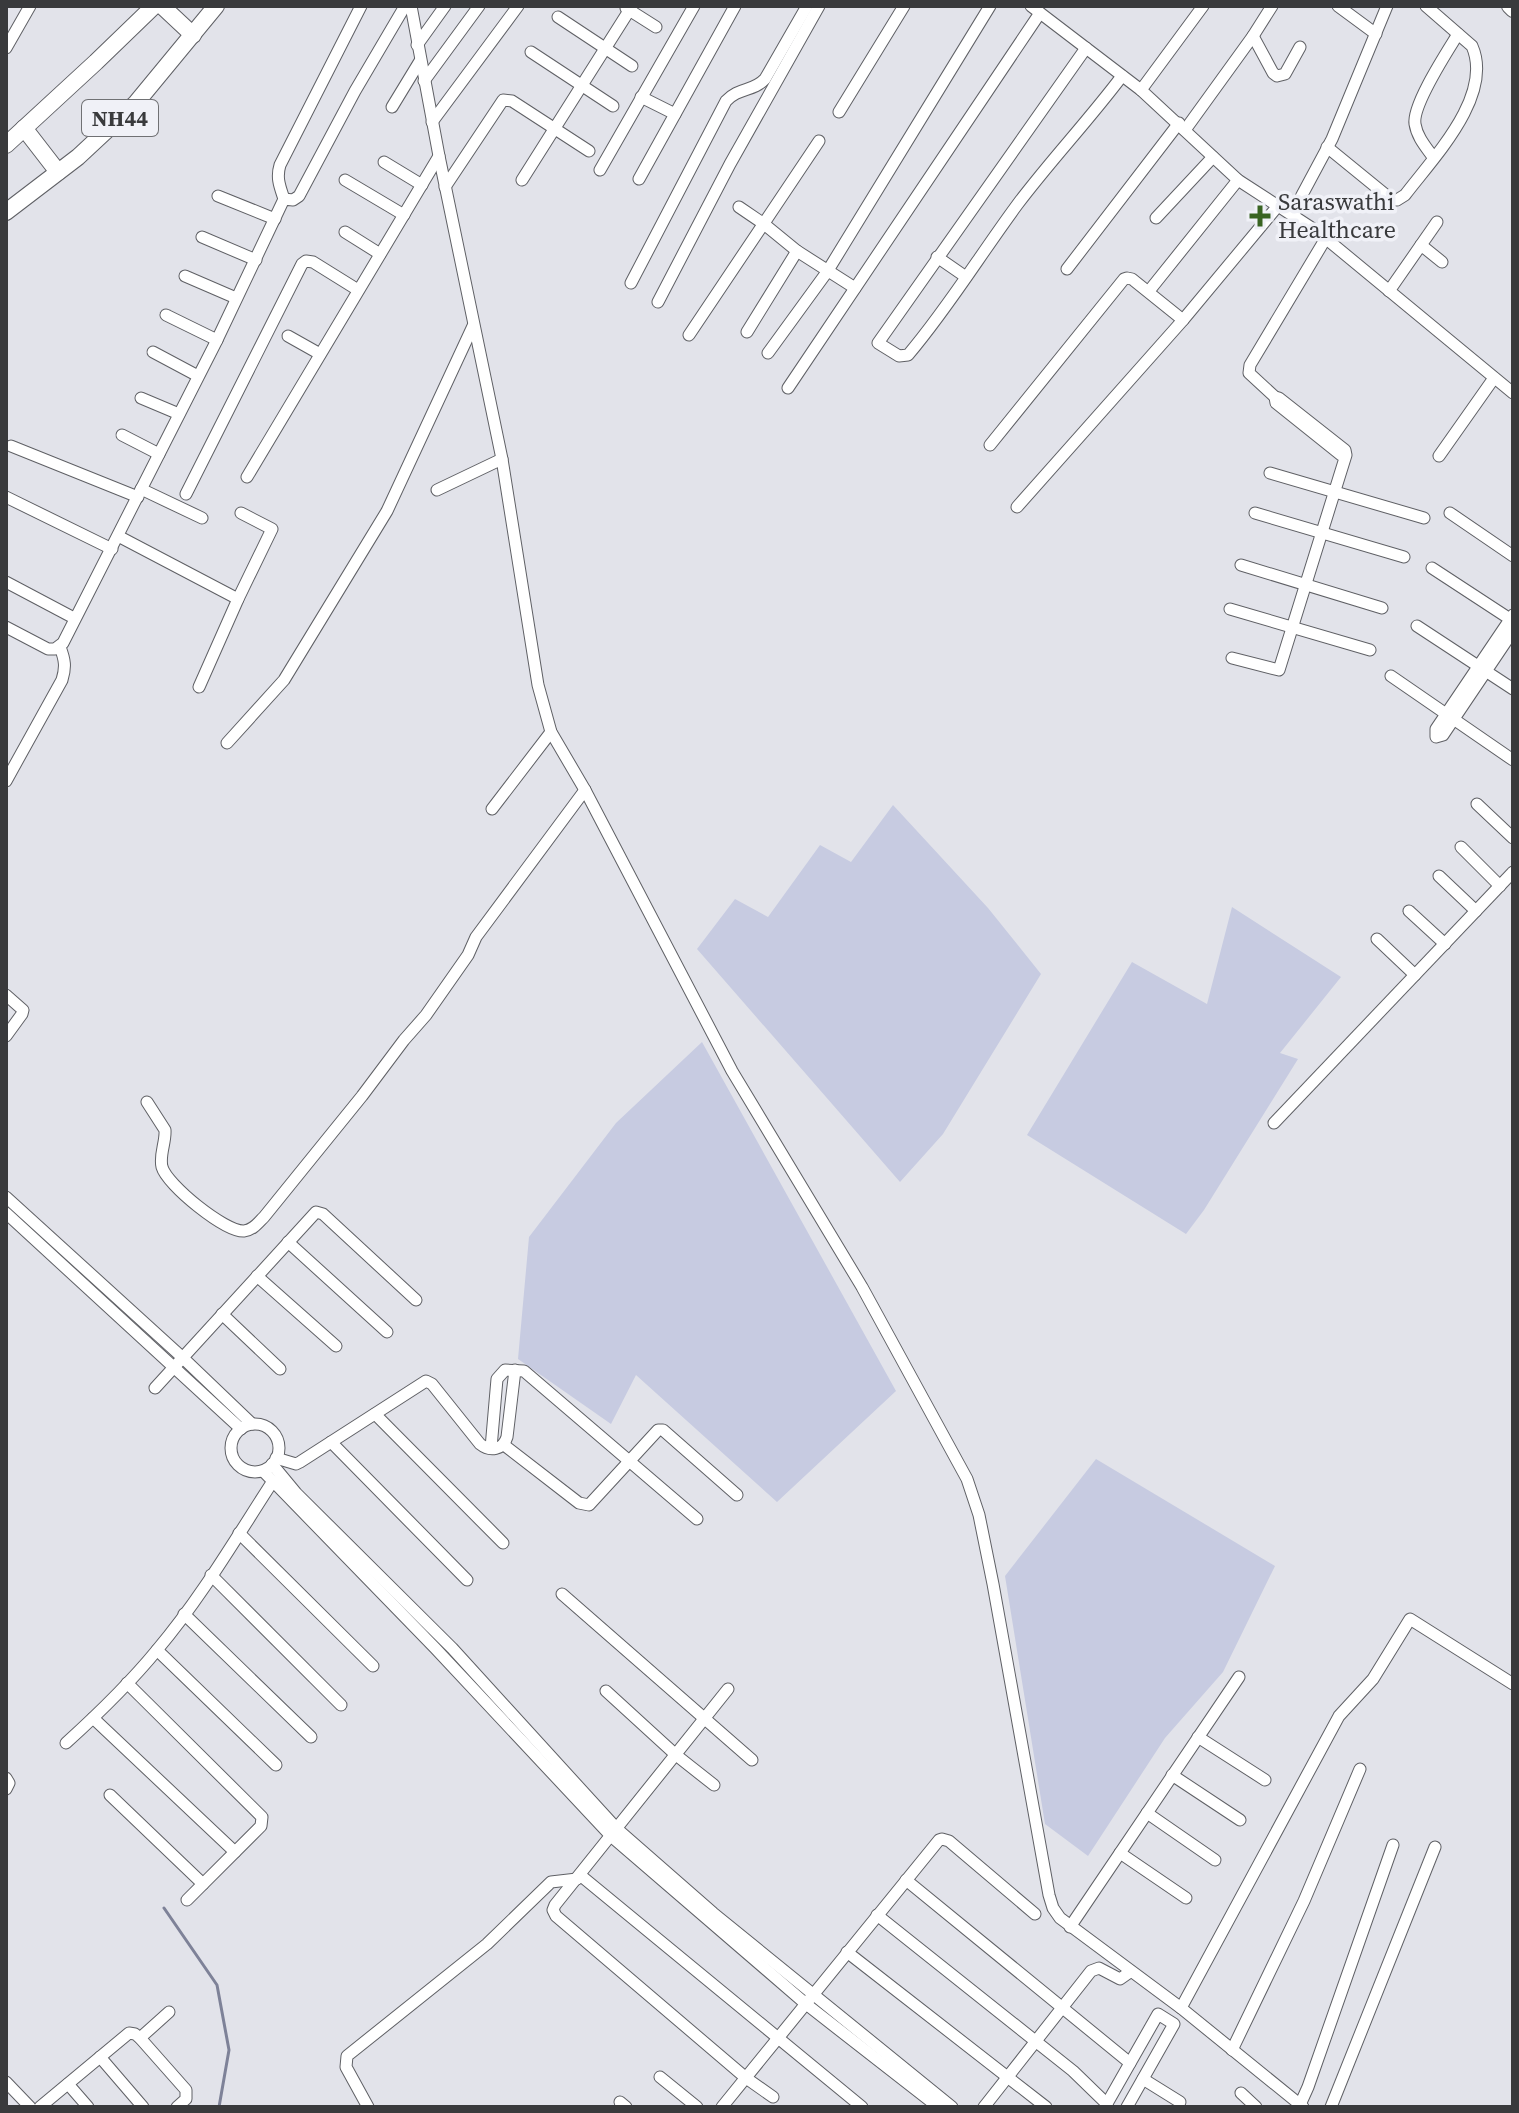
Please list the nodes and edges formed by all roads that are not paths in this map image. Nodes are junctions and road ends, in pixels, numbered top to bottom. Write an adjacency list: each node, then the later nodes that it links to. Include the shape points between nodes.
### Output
1 (30, 6): 32 (street)
2 (154, 6): 49 (highway, NH44)
3 (162, 6): 28 (highway)
4 (216, 6): 28 (highway, NH44)
5 (361, 6): 68 (street, via 280,165)
6 (408, 6): 30 (street); 68 (street, via 299,196)
7 (445, 6): 30 (street)
8 (479, 6): 39 (street)
9 (518, 6): 47 (street)
10 (694, 6): 42 (street)
11 (735, 6): 46 (street)
12 (807, 6): 25 (street)
13 (819, 6): 25 (street)
14 (904, 6): 45 (street)
15 (990, 6): 88 (street)
16 (1203, 6): 41 (street)
17 (1272, 6): 29 (street)
18 (1338, 6): 26 (street)
19 (1387, 6): 26 (street)
20 (1426, 6): 27 (street)
21 (628, 7): 24 (street); 33 (street)
22 (1035, 9): 34 (street); 92 (street)
23 (558, 17): 33 (street)
24 (656, 27)
25 (798, 32): 91 (street, via 760,85 726,101); 97 (street)
26 (1376, 34): 53 (street)
27 (1458, 34): 57 (street, via 1414,121); 57 (street, via 1472,46 1478,72 1464,116)
28 (193, 35): 60 (highway, NH44, via 136,103)
29 (1253, 36): 31 (street, via 1277,76 1285,74); 48 (street)
30 (417, 45): 36 (street)
31 (1300, 47)
32 (6, 48)
33 (605, 48): 37 (street); 40 (street)
34 (1086, 48): 38 (street); 84 (street)
35 (531, 52): 40 (street)
36 (420, 61): 39 (street); 44 (street)
37 (632, 66)
38 (1122, 76): 41 (street); 90 (street)
39 (424, 81): 47 (street)
40 (582, 85): 43 (street); 50 (street)
41 (1141, 90): 48 (street)
42 (641, 97): 46 (street); 59 (street)
43 (613, 106)
44 (392, 107)
45 (839, 112)
46 (675, 114): 61 (street)
47 (432, 122): 55 (street)
48 (1182, 127): 56 (street); 87 (street)
49 (24, 128): 52 (highway, NH44); 60 (highway)
50 (555, 129): 54 (street); 63 (street); 66 (street, via 503,100)
51 (819, 141): 77 (street)
52 (6, 145)
53 (1327, 147): 57 (street, via 1392,200 1405,195); 73 (street)
54 (589, 151)
55 (439, 156): 65 (street); 66 (street)
56 (1213, 157): 64 (street); 74 (street)
57 (1433, 157)
58 (384, 162): 65 (street)
59 (600, 170)
60 (58, 172): 71 (highway, NH44)
61 (639, 179)
62 (345, 180): 72 (street)
63 (522, 180)
64 (1238, 180): 70 (street); 94 (street)
65 (422, 185): 72 (street)
66 (445, 187): 100 (street)
67 (218, 196): 75 (street)
68 (284, 199): 75 (street)
69 (739, 207): 77 (street)
70 (1277, 207): 73 (street); 99 (street)
71 (6, 212)
72 (404, 215): 83 (street)
73 (1293, 216): 80 (street)
74 (1156, 218)
75 (275, 219): 85 (street)
76 (1437, 222): 81 (street)
77 (764, 224): 82 (street); 102 (street)
78 (345, 232): 83 (street)
79 (202, 237): 85 (street)
80 (1326, 238): 95 (street); 123 (street, via 1249,373 1345,450)
81 (1421, 245): 86 (street); 95 (street)
82 (797, 251): 88 (street); 101 (street)
83 (380, 254): 93 (street)
84 (937, 257): 90 (street); 90 (street, via 878,343 899,356 908,355)
85 (256, 260): 96 (street)
86 (1442, 262)
87 (1067, 269)
88 (827, 272): 92 (street); 106 (street)
89 (185, 276): 96 (street)
90 (966, 277)
91 (631, 283)
92 (855, 288): 110 (street)
93 (358, 290): 107 (street); 125 (street, via 313,262 302,264)
94 (1149, 291): 99 (street); 115 (street, via 1124,279)
95 (1389, 291): 109 (street)
96 (236, 298): 104 (street)
97 (658, 302)
98 (166, 315): 104 (street)
99 (1183, 320): 127 (street)
100 (473, 326): 119 (street); 159 (street, via 387,511 284,680)
101 (747, 332)
102 (689, 335)
103 (288, 336): 107 (street)
104 (217, 340): 108 (street)
105 (153, 352): 108 (street)
106 (768, 353)
107 (320, 354): 121 (street)
108 (198, 376): 113 (street)
109 (1494, 378): 111 (street); 118 (street)
110 (788, 388)
111 (1513, 393)
112 (141, 398): 113 (street)
113 (179, 414): 117 (street)
114 (122, 435): 117 (street)
115 (990, 445)
116 (11, 446): 124 (street)
117 (159, 454): 124 (street)
118 (1439, 456)
119 (502, 459): 122 (street); 158 (street, via 538,685)
120 (1270, 473): 123 (street)
121 (247, 477)
122 (437, 490)
123 (1334, 491): 132 (street); 133 (street)
124 (139, 493): 131 (street); 134 (street)
125 (186, 494)
126 (6, 497): 135 (street)
127 (1017, 507)
128 (241, 513): 142 (street, via 272,529)
129 (1255, 513): 133 (street)
130 (1450, 513): 136 (street)
131 (202, 518)
132 (1424, 518)
133 (1321, 533): 137 (street); 141 (street)
134 (118, 536): 135 (street); 142 (street)
135 (112, 549): 145 (street)
136 (1513, 556)
137 (1404, 557)
138 (1241, 565): 141 (street)
139 (1432, 568): 146 (street)
140 (6, 582): 145 (street)
141 (1305, 584): 143 (street); 149 (street)
142 (238, 599): 155 (street)
143 (1382, 608)
144 (1230, 609): 149 (street)
145 (74, 618): 150 (street)
146 (1512, 622): 153 (street)
147 (1417, 626): 153 (street)
148 (6, 627): 150 (street, via 48,649)
149 (1291, 628): 151 (street); 152 (street, via 1279,670)
150 (60, 647): 161 (street, via 66,669 62,680)
151 (1370, 650)
152 (1232, 658)
153 (1482, 669): 156 (street); 157 (street)
154 (1391, 676): 157 (street)
155 (199, 687)
156 (1513, 689)
157 (1450, 717): 160 (street)
158 (551, 732): 162 (street); 164 (street)
159 (227, 743)
160 (1513, 760)
161 (6, 781)
162 (585, 790): 177 (street, via 476,937 426,1015 250,1229 240,1231 221,1222 167,1177 161,1161 165,1130); 245 (street, via 732,1071 862,1287 967,1479 993,1584 1049,1895 1054,1911)
163 (1477, 804): 165 (street)
164 (492, 809)
165 (1513, 838)
166 (1461, 847): 169 (street)
167 (1513, 872): 169 (street)
168 (1439, 876): 171 (street)
169 (1500, 886): 171 (street)
170 (1409, 911): 173 (street)
171 (1476, 911): 173 (street)
172 (1377, 939): 174 (street)
173 (1445, 944): 174 (street)
174 (1415, 975): 178 (street)
175 (6, 995): 176 (street, via 23,1010)
176 (7, 1034)
177 (147, 1102)
178 (1274, 1123)
179 (6, 1197): 187 (street)
180 (6, 1213): 187 (street)
181 (288, 1242): 182 (street); 183 (street, via 316,1212 323,1214); 185 (street)
182 (257, 1276): 184 (street); 186 (street)
183 (416, 1300)
184 (222, 1314): 187 (street); 188 (street)
185 (387, 1332)
186 (336, 1346)
187 (179, 1362): 190 (street); 192 (street)
188 (280, 1369)
189 (515, 1370): 194 (street); 195 (street, via 505,1370 497,1379); 196 (street, via 530,1375)
190 (155, 1388)
191 (375, 1414): 193 (street); 195 (street, via 429,1382 480,1444); 202 (street)
192 (246, 1426): 197 (street, via 260,1424 273,1432 279,1446); 197 (street, via 234,1436 233,1457 248,1471)
193 (331, 1442): 197 (street, via 296,1464); 204 (street)
194 (504, 1445): 195 (street); 196 (street, via 585,1505)
195 (491, 1448)
196 (629, 1461): 199 (street, via 663,1430); 200 (street)
197 (270, 1464): 198 (street); 232 (street, via 452,1648)
198 (273, 1481): 201 (street); 232 (street)
199 (737, 1495)
200 (697, 1519)
201 (239, 1533): 203 (street); 208 (street)
202 (503, 1543)
203 (211, 1575): 206 (street); 214 (street)
204 (467, 1580)
205 (562, 1594): 216 (street)
206 (184, 1614): 207 (street); 217 (street)
207 (157, 1650): 210 (street); 222 (street)
208 (373, 1666)
209 (1239, 1677): 218 (street)
210 (127, 1683): 215 (street); 235 (street, via 262,1817 261,1826)
211 (1513, 1684): 250 (street, via 1410,1619 1373,1679 1339,1716)
212 (728, 1689): 216 (street)
213 (606, 1691): 220 (street)
214 (341, 1705)
215 (93, 1718): 219 (street); 235 (street)
216 (704, 1720): 220 (street); 221 (street)
217 (311, 1737)
218 (1198, 1737): 224 (street); 226 (street)
219 (66, 1743)
220 (676, 1755): 227 (street); 232 (street)
221 (752, 1760)
222 (276, 1765)
223 (1360, 1769): 255 (street)
224 (1172, 1775): 230 (street); 231 (street)
225 (6, 1778): 228 (street)
226 (1265, 1780)
227 (714, 1785)
228 (6, 1789)
229 (110, 1795): 240 (street)
230 (1147, 1813): 236 (street); 237 (street)
231 (1240, 1820)
232 (614, 1833): 238 (street); 248 (street)
233 (1393, 1845): 269 (street)
234 (1435, 1847): 284 (street)
235 (235, 1852): 240 (street)
236 (1120, 1853): 241 (street); 245 (street)
237 (1215, 1860)
238 (578, 1877): 253 (street); 259 (street, via 554,1908 556,1916); 275 (street, via 551,1882 487,1944 347,2056 346,2067)
239 (906, 1880): 243 (street, via 945,1839); 244 (street); 249 (street)
240 (203, 1884): 242 (street)
241 (1186, 1898)
242 (187, 1900)
243 (1035, 1914)
244 (877, 1915): 246 (street); 254 (street)
245 (1070, 1927): 247 (street)
246 (847, 1952): 248 (street); 260 (street)
247 (1130, 1972): 249 (street, via 1120,1979 1095,1968); 250 (street)
248 (810, 2000): 253 (street); 279 (street); 280 (street)
249 (1063, 2007): 254 (street); 257 (street)
250 (1181, 2008): 255 (street)
251 (169, 2012): 252 (street)
252 (140, 2038): 256 (street, via 129,2033); 274 (street, via 186,2090 186,2099)
253 (777, 2038): 259 (street); 278 (street)
254 (1036, 2042): 260 (street); 268 (street)
255 (1232, 2050): 269 (street)
256 (100, 2057): 263 (street); 273 (street)
257 (1130, 2063): 261 (street, via 1158,2014 1174,2024); 268 (street)
258 (660, 2077): 276 (street)
259 (746, 2078): 265 (street); 277 (street)
260 (1007, 2078): 281 (street); 282 (street)
261 (1143, 2079): 266 (street); 283 (street)
262 (6, 2082): 270 (street)
263 (68, 2084): 271 (street); 272 (street)
264 (1241, 2093): 267 (street)
265 (773, 2097)
266 (1180, 2102)
267 (1258, 2104)
268 (1106, 2105)
269 (1301, 2106)
270 (30, 2107)
271 (40, 2107)
272 (88, 2107)
273 (143, 2107)
274 (177, 2107)
275 (368, 2107)
276 (697, 2107)
277 (722, 2107)
278 (862, 2107)
279 (938, 2107)
280 (952, 2107)
281 (984, 2107)
282 (1046, 2107)
283 (1127, 2107)
284 (1331, 2107)

